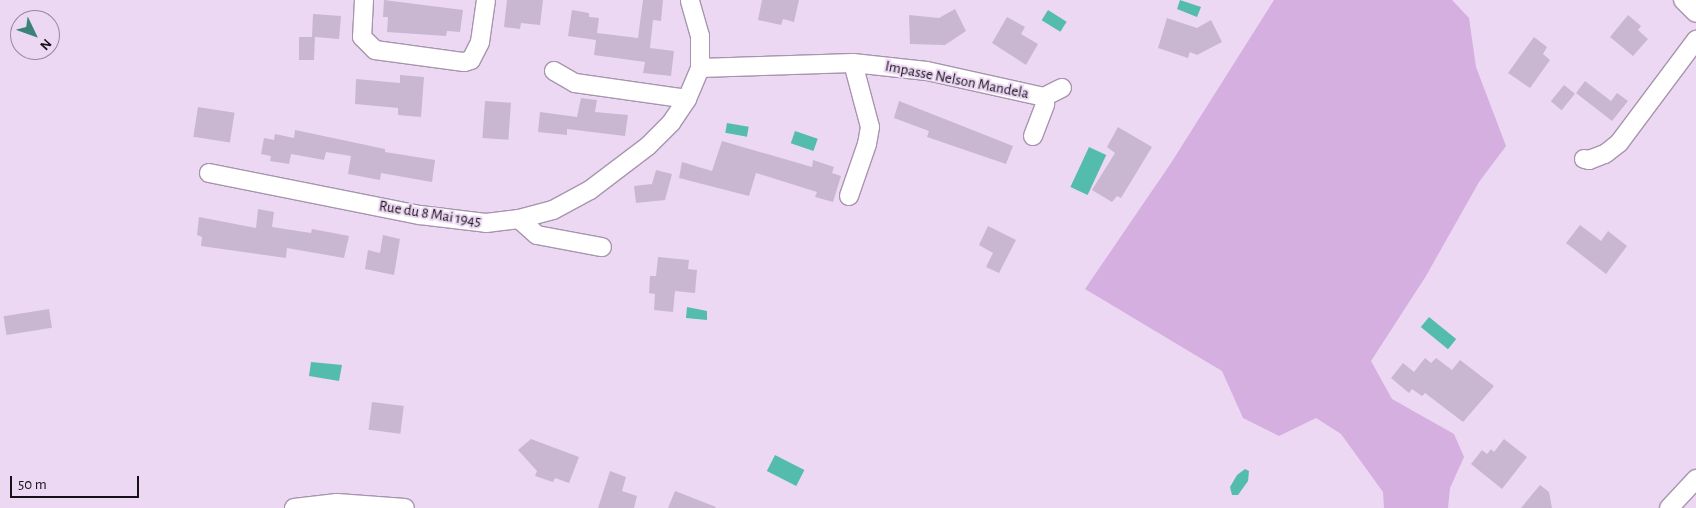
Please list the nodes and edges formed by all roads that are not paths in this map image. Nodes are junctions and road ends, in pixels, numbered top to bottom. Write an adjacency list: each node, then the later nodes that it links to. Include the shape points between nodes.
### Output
1 (364, 0): 2 (street, via 362,37 375,50 464,62 471,60 480,42)
2 (486, 0)
3 (690, 0): 8 (street, Rue du 8 Mai 1945, via 700,36)
4 (1683, 0): 5 (street)
5 (1696, 13)
6 (1696, 40): 14 (street, via 1619,143 1605,154)
7 (854, 63): 8 (street, Impasse Nelson Mandela); 11 (street, Impasse Nelson Mandela, via 927,71); 16 (street, via 870,127 868,144)
8 (700, 68): 12 (street, Rue du 8 Mai 1945)
9 (554, 71): 12 (street, via 574,83)
10 (1062, 88): 11 (street, Impasse Nelson Mandela)
11 (1044, 97): 13 (street, via 1045,104)
12 (687, 98): 17 (street, Rue du 8 Mai 1945, via 671,122 648,146 590,190 553,210)
13 (1032, 136)
14 (1584, 159)
15 (210, 173): 17 (street, Rue du 8 Mai 1945, via 420,215 486,223)
16 (850, 196)
17 (519, 219): 18 (street, via 537,235)
18 (602, 247)
19 (1696, 479): 22 (street)
20 (294, 508): 21 (street, via 337,503)
21 (405, 508)
22 (1669, 508)

